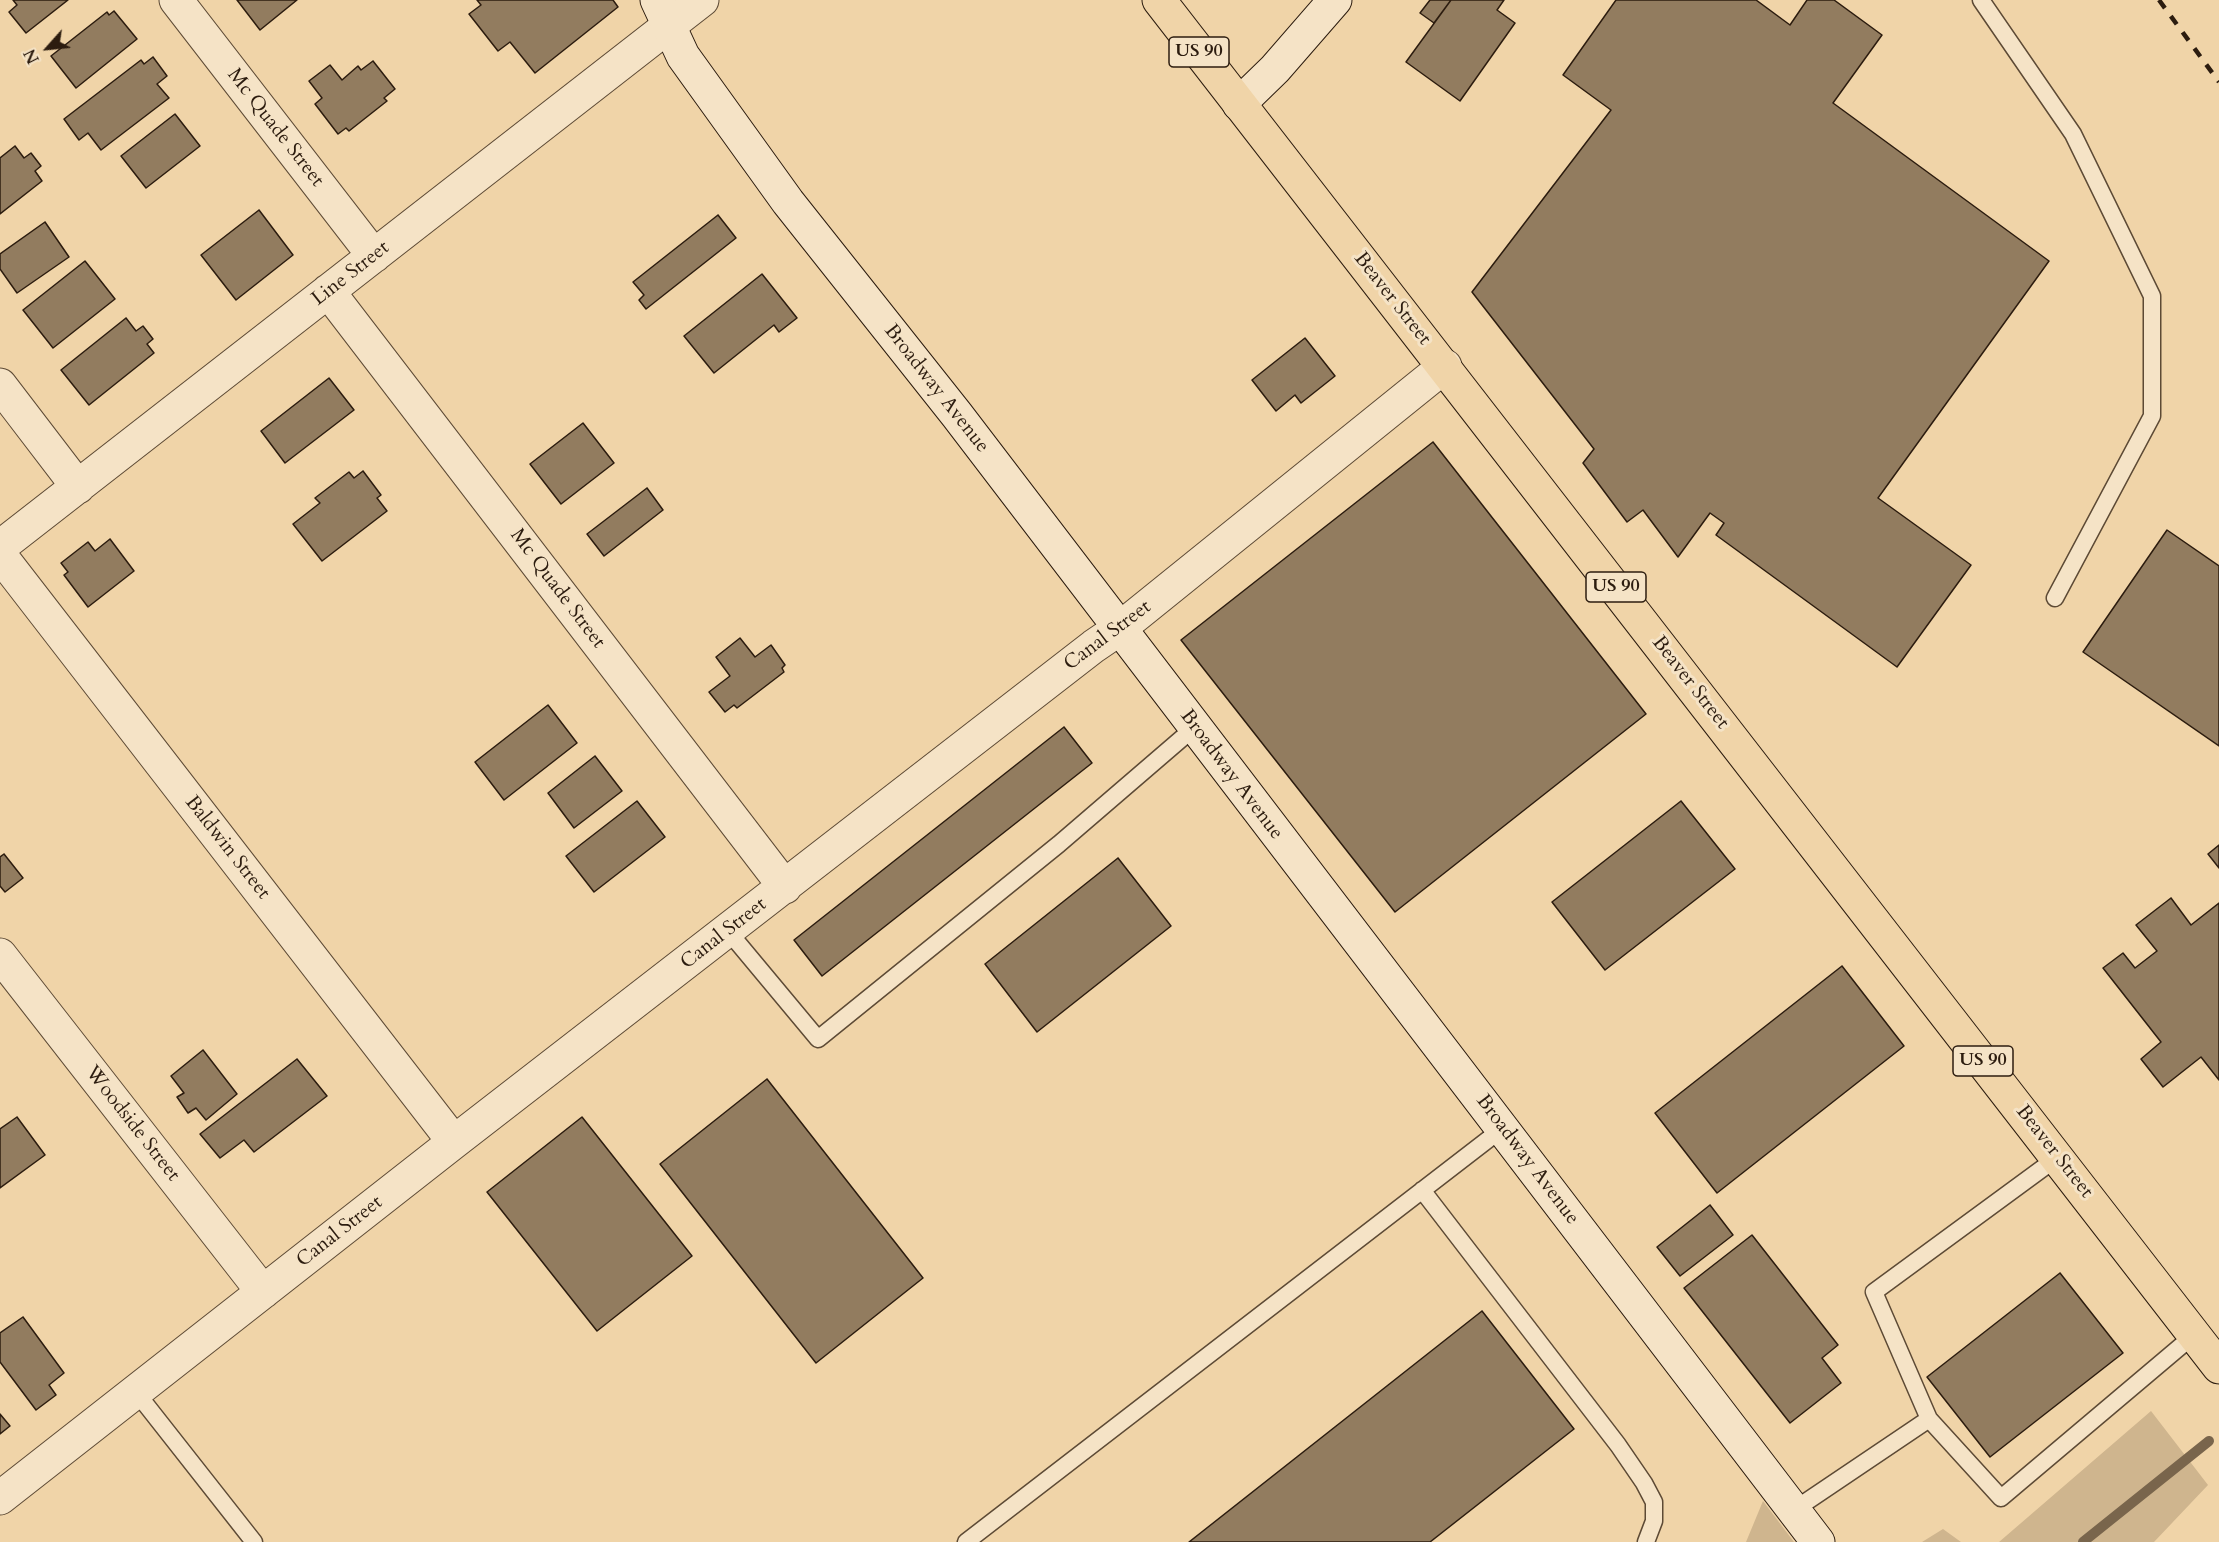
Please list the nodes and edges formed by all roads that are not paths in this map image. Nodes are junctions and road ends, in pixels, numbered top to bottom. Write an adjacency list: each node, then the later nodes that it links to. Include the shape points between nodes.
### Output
1 (176, 0): 8 (street, Mc Quade Street)
2 (702, 0): 6 (street, Line Street)
3 (1159, 0): 7 (main road, Beaver Street / US 90)
4 (1335, 0): 7 (street)
5 (1981, 0): 15 (lane, via 2073,134 2152,297 2152,416)
6 (663, 13): 8 (street, Line Street); 16 (street, Broadway Avenue, via 683,57 788,202 957,415)
7 (1239, 104): 10 (main road, Beaver Street / US 90)
8 (374, 256): 9 (street, Line Street)
9 (328, 291): 12 (street, Line Street); 18 (street, Mc Quade Street)
10 (1445, 366): 16 (street, Canal Street); 23 (main road, Beaver Street / US 90)
11 (0, 385): 12 (street)
12 (78, 487): 13 (street, Line Street)
13 (0, 547)
14 (0, 555): 22 (street, Baldwin Street)
15 (2055, 598)
16 (1119, 629): 17 (street, Broadway Avenue); 18 (street, Canal Street)
17 (1195, 727): 19 (lane, via 1059,844 818,1039); 21 (street, Broadway Avenue)
18 (785, 887): 19 (street, Canal Street)
19 (728, 931): 22 (street, Canal Street)
20 (0, 955): 25 (street, Woodside Street)
21 (1503, 1128): 24 (lane); 31 (street, Broadway Avenue)
22 (454, 1142): 25 (street, Canal Street)
23 (2058, 1157): 26 (main road, Beaver Street / US 90); 29 (lane, via 1874,1292)
24 (1422, 1190): 33 (lane); 34 (lane, via 1644,1483 1654,1502 1654,1521)
25 (263, 1292): 28 (street, Canal Street)
26 (2194, 1335): 27 (main road, Beaver Street / US 90); 29 (lane, via 2001,1498)
27 (2219, 1367)
28 (136, 1392): 30 (street, Canal Street); 32 (lane)
29 (1929, 1419): 31 (lane)
30 (0, 1498)
31 (1794, 1510): 35 (street, Broadway Avenue)
32 (254, 1542)
33 (966, 1542)
34 (1646, 1542)
35 (1818, 1542)

